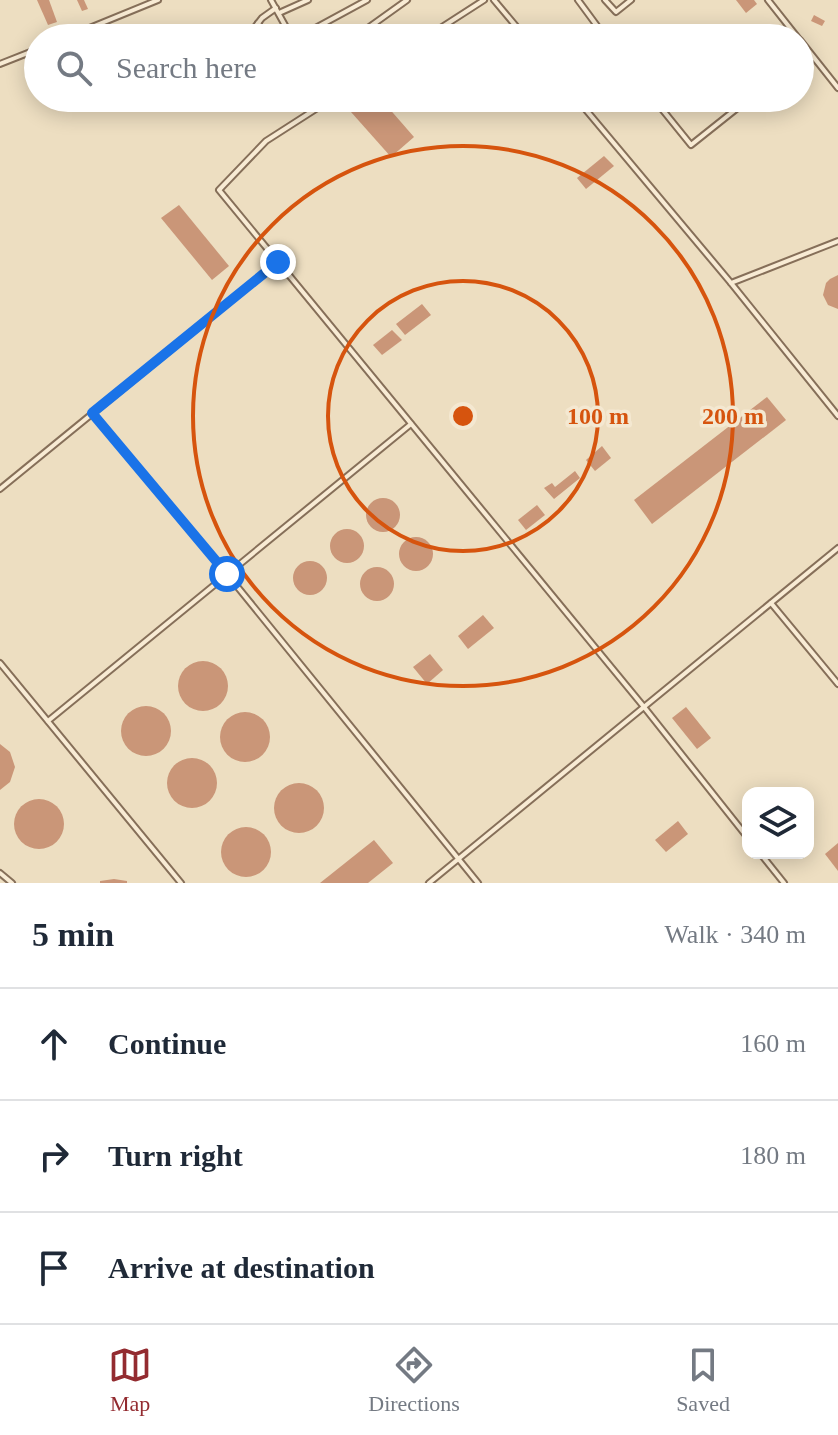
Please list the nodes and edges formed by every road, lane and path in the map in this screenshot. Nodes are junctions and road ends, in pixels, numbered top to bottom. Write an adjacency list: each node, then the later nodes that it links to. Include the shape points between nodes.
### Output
1 (138, 0): 13 (lane)
2 (158, 0): 13 (lane)
3 (308, 0): 12 (lane)
4 (367, 0): 17 (lane)
5 (407, 0): 18 (lane)
6 (484, 0): 19 (lane)
7 (494, 0): 20 (lane)
8 (578, 0): 21 (lane)
9 (605, 0): 10 (lane, via 616,12)
10 (631, 0)
11 (768, 0): 22 (lane)
12 (275, 6): 14 (lane); 16 (lane)
13 (141, 7): 15 (lane)
14 (258, 23)
15 (99, 24)
16 (286, 24)
17 (324, 24)
18 (374, 24)
19 (447, 24)
20 (514, 24)
21 (596, 24)
22 (786, 24)
23 (24, 55): 25 (lane)
24 (814, 59): 26 (lane)
25 (0, 64)
26 (838, 88)
27 (311, 112): 32 (lane, via 266,141 219,190)
28 (588, 112): 33 (lane)
29 (664, 112): 30 (lane, via 691,145)
30 (732, 112)
31 (838, 241): 33 (lane)
32 (278, 262): 34 (lane); 36 (lane)
33 (731, 283): 35 (lane)
34 (92, 413): 37 (lane); 39 (lane)
35 (838, 416)
36 (411, 424): 39 (lane); 43 (lane)
37 (0, 489)
38 (838, 548): 40 (lane)
39 (227, 574): 44 (lane); 46 (lane)
40 (771, 603): 42 (lane); 43 (lane)
41 (0, 663): 44 (lane)
42 (838, 684)
43 (644, 707): 45 (lane); 46 (lane)
44 (48, 721): 50 (lane)
45 (742, 830)
46 (458, 859): 51 (lane); 52 (lane)
47 (765, 859): 53 (lane)
48 (0, 873): 49 (lane)
49 (12, 883)
50 (181, 883)
51 (429, 883)
52 (478, 883)
53 (784, 883)

